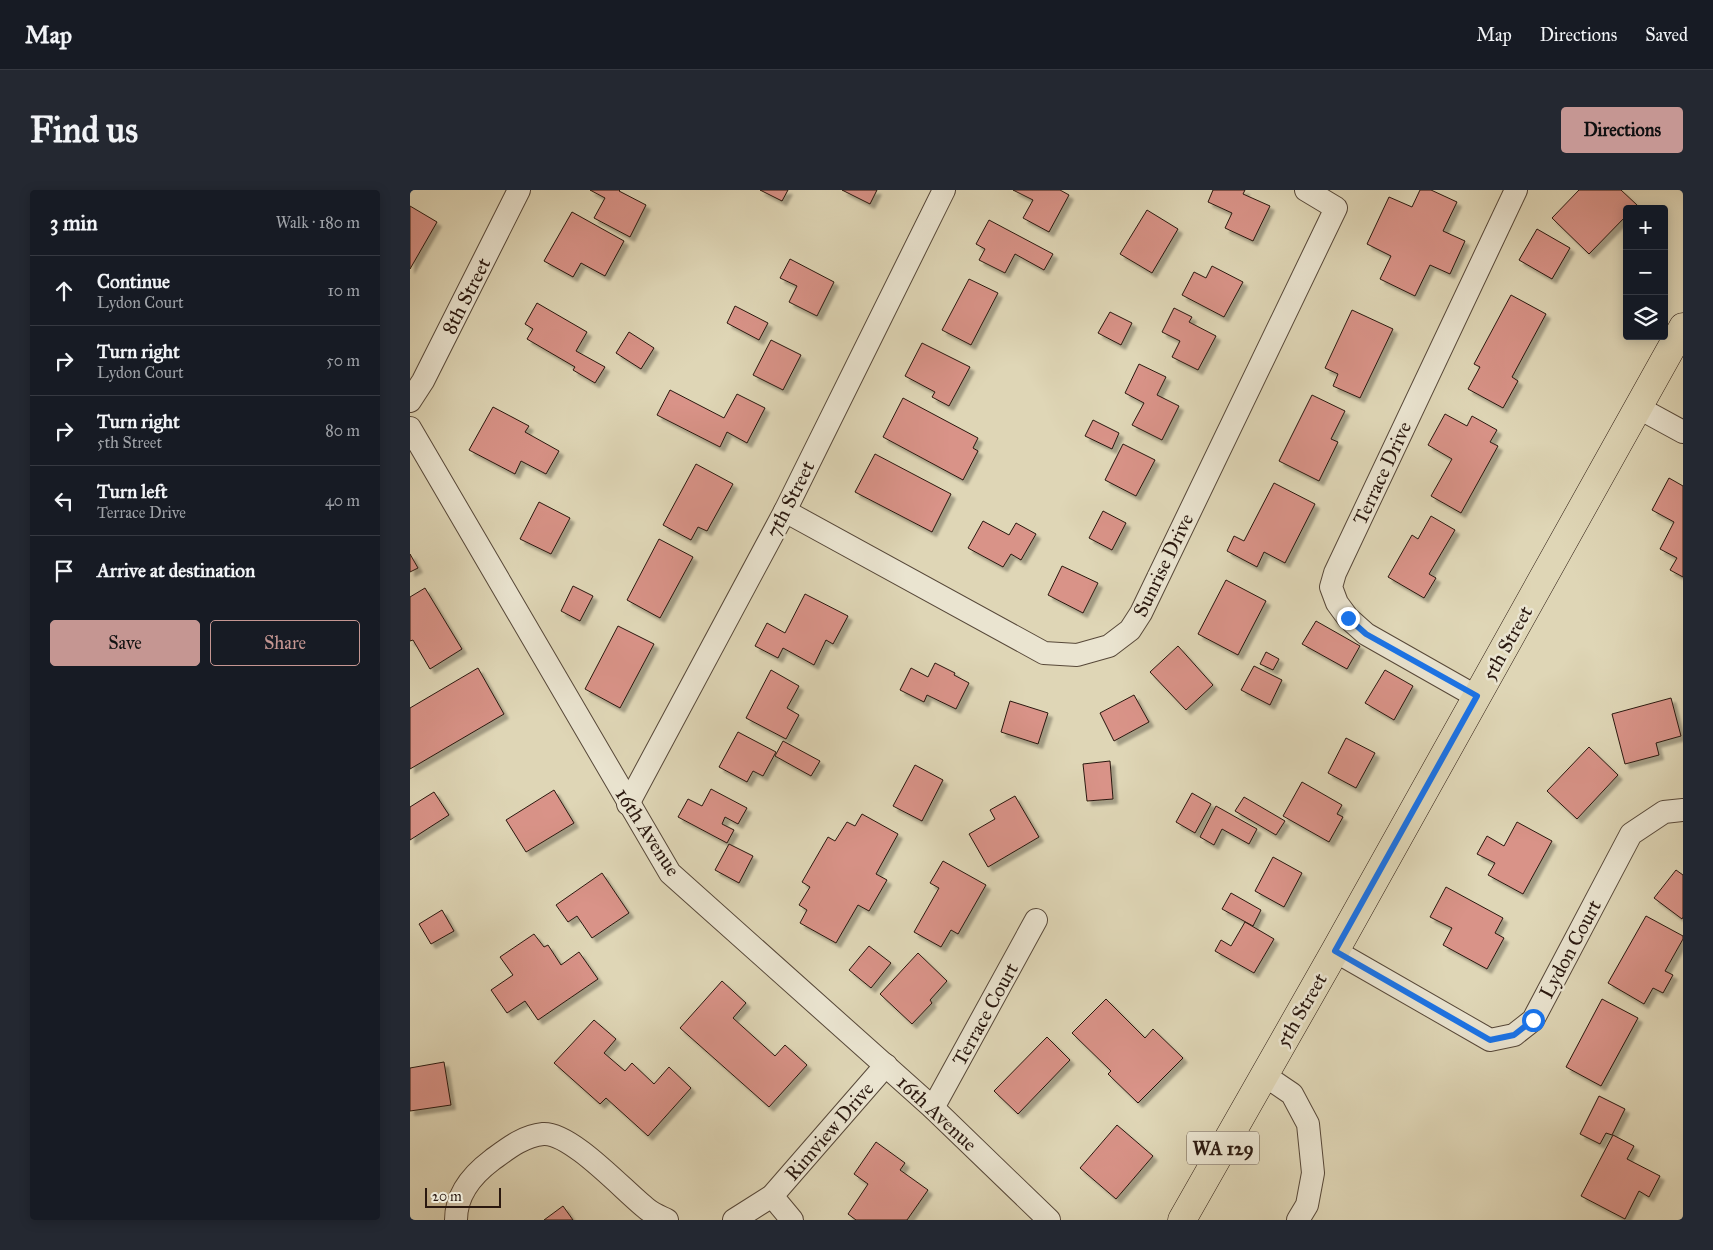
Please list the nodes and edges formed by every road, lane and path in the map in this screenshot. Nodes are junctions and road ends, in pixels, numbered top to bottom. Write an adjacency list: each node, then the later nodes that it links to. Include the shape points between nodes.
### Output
1 (519, 190): 6 (street, 8th Street)
2 (944, 190): 10 (street, 7th Street)
3 (1306, 190): 10 (street, Sunrise Drive, via 1336,208 1141,613 1130,630 1109,646 1077,655 1044,652)
4 (1516, 190): 11 (street, Terrace Drive, via 1331,587 1342,610 1366,634)
5 (1683, 327): 7 (main road, 5th Street / WA 129)
6 (410, 401)
7 (1639, 408): 9 (street); 11 (main road, 5th Street / WA 129)
8 (410, 428): 12 (street, 16th Avenue)
9 (1683, 432)
10 (785, 511): 12 (street, 7th Street)
11 (1477, 696): 15 (main road, 5th Street / WA 129)
12 (628, 804): 16 (street, 16th Avenue, via 670,873)
13 (1683, 810): 15 (street, Lydon Court, via 1664,812 1631,834 1533,1020 1514,1035 1490,1040)
14 (1036, 920): 18 (street, Terrace Court)
15 (1335, 951): 17 (main road, 5th Street / WA 129)
16 (886, 1065): 18 (street, 16th Avenue); 19 (street, Rimview Drive)
17 (1264, 1075): 25 (main road, 5th Street / WA 129); 26 (street, via 1292,1094 1308,1124 1313,1173 1307,1204)
18 (933, 1108): 24 (street, 16th Avenue)
19 (772, 1196): 22 (street, Rimview Drive); 23 (street, Rimview Drive)
20 (456, 1220): 21 (street, via 456,1210 465,1187 479,1170 517,1142 544,1134 580,1150 649,1211)
21 (667, 1220)
22 (734, 1220)
23 (792, 1220)
24 (1049, 1220)
25 (1182, 1220)
26 (1298, 1220)

